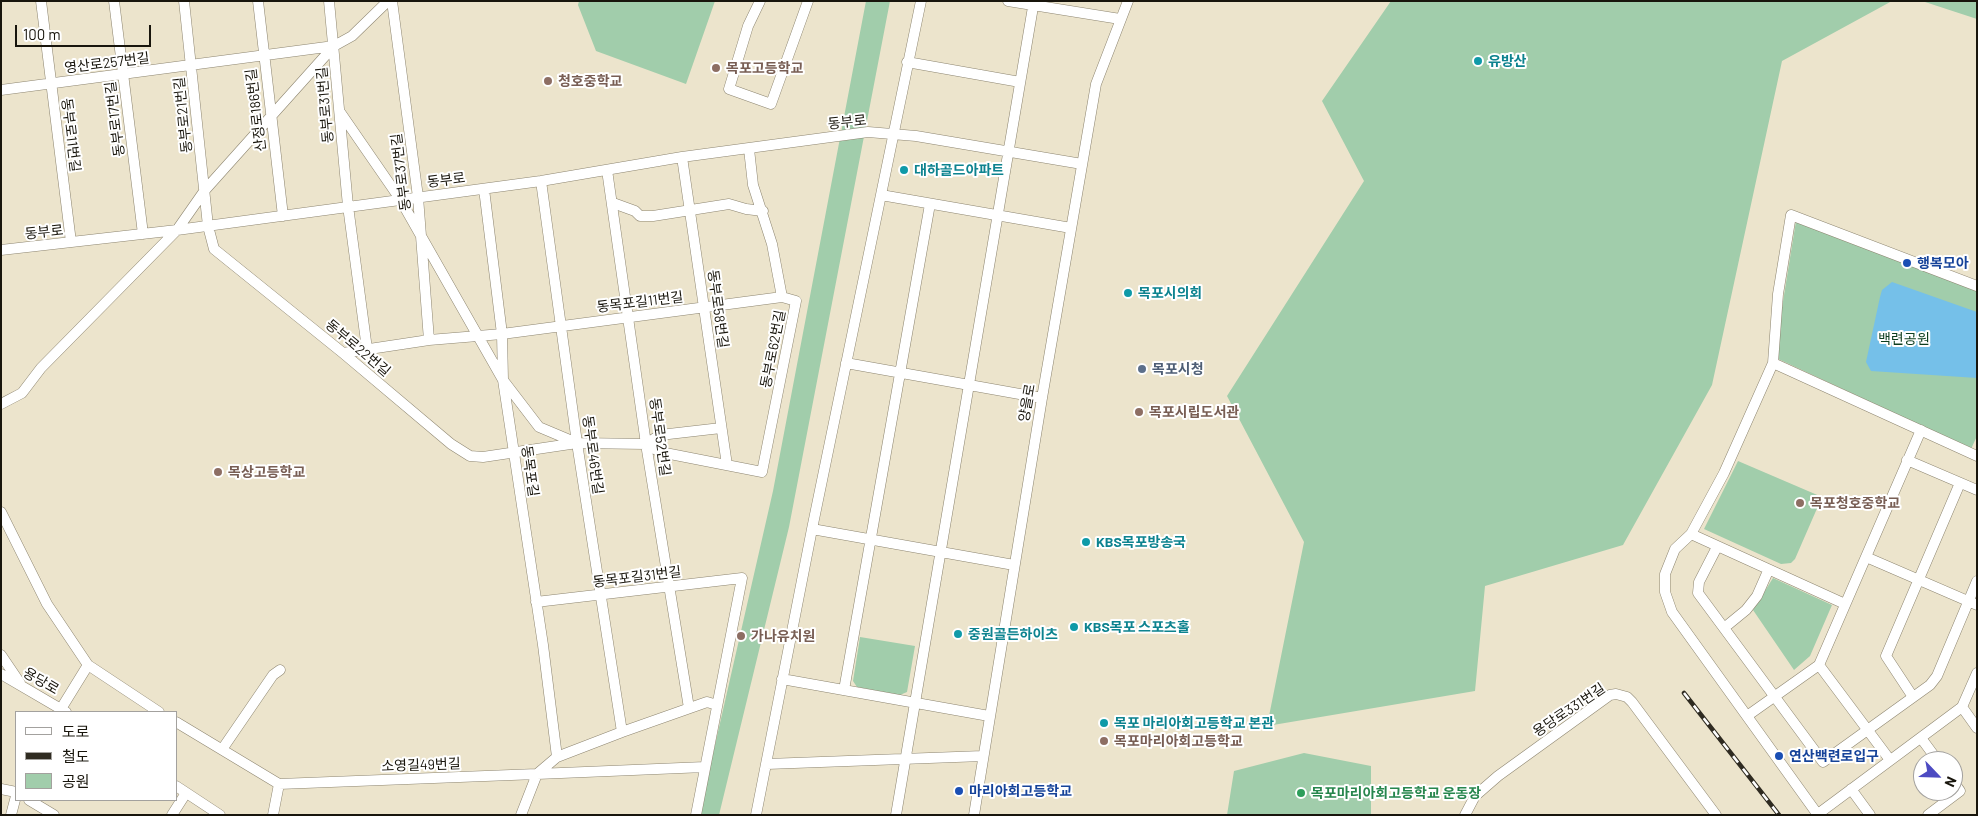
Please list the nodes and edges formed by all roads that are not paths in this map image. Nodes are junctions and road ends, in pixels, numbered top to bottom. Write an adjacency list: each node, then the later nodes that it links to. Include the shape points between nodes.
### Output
1 (40, 1): 20 (street, 동부로11번길)
2 (114, 1): 18 (street, 동부로17번길)
3 (184, 1): 17 (street, 동부로21번길)
4 (258, 1): 15 (street, 산정로186번길)
5 (329, 1): 14 (street, 동부로31번길)
6 (390, 1): 14 (street, via 352,36); 34 (street, 동부로37번길)
7 (760, 1): 8 (street, via 748,26 729,89 771,104)
8 (808, 1)
9 (922, 1): 16 (street)
10 (1008, 1): 12 (street)
11 (1128, 1): 13 (street, 양을로)
12 (1033, 3): 13 (street); 19 (street)
13 (1120, 19): 28 (street, 양을로, via 1096,84)
14 (334, 46): 15 (street, 영산로257번길); 22 (street, 동부로31번길); 23 (street)
15 (263, 55): 17 (street, 영산로257번길); 23 (street, 산정로186번길)
16 (908, 62): 19 (street); 24 (street)
17 (191, 66): 18 (street, 영산로257번길); 32 (street, 동부로21번길)
18 (124, 74): 20 (street, 영산로257번길); 46 (street, 동부로17번길)
19 (1020, 82): 26 (street)
20 (51, 84): 21 (street, 영산로257번길); 48 (street, 동부로11번길)
21 (1, 90)
22 (340, 112): 35 (street); 38 (street, 동부로31번길)
23 (271, 118): 32 (street); 41 (street, 산정로186번길)
24 (893, 134): 25 (street, 동부로, via 858,133); 26 (street, 동부로); 33 (street)
25 (749, 148): 27 (street, 동부로); 40 (street, 동부로62번길, via 753,185)
26 (1008, 151): 28 (street, 동부로); 42 (street)
27 (682, 157): 29 (street, 동부로); 39 (street, 동부로58번길)
28 (1082, 164): 44 (street, 양을로)
29 (607, 170): 30 (street, 동부로); 36 (street, 동부로52번길)
30 (541, 182): 31 (street, 동부로); 54 (street, 동부로46번길)
31 (484, 189): 34 (street, 동부로); 55 (street, 동목포길)
32 (205, 190): 43 (street, 동부로21번길); 45 (street)
33 (881, 196): 37 (street); 60 (street)
34 (418, 197): 35 (street, 동부로); 47 (street, 동부로37번길)
35 (400, 199): 38 (street, 동부로); 47 (street)
36 (613, 203): 39 (street, via 640,216); 53 (street, 동부로52번길)
37 (930, 204): 42 (street); 62 (street)
38 (348, 206): 41 (street, 동부로); 58 (street, 동부로31번길)
39 (689, 210): 40 (street, via 729,204); 52 (street, 동부로58번길)
40 (763, 211): 51 (street, 동부로62번길)
41 (283, 216): 43 (street, 동부로)
42 (998, 216): 44 (street); 64 (street)
43 (208, 226): 45 (street, 동부로); 59 (street, 동부로22번길, via 214,249)
44 (1071, 228): 65 (street, 양을로)
45 (177, 230): 46 (street, 동부로); 66 (street, via 42,368 22,393)
46 (143, 234): 48 (street, 동부로)
47 (422, 239): 56 (street); 57 (street, 동부로37번길)
48 (71, 242): 49 (street, 동부로)
49 (1, 250)
50 (1977, 286): 61 (street, via 1791,214 1778,294)
51 (782, 297): 52 (street, 동목포길11번길); 74 (street, 동부로62번길, via 796,301 762,472)
52 (705, 308): 53 (street, 동목포길11번길); 67 (street, 동부로58번길)
53 (629, 318): 54 (street, 동목포길11번길); 70 (street, 동부로52번길)
54 (561, 326): 55 (street, 동목포길11번길); 69 (street, 동부로46번길)
55 (502, 334): 56 (street, 동목포길11번길); 63 (street, 동목포길)
56 (479, 335): 57 (street, 동목포길11번길); 63 (street)
57 (429, 340): 58 (street, 동목포길11번길)
58 (367, 349): 59 (street, 동목포길11번길)
59 (343, 353): 72 (street, 동부로22번길, via 458,449 478,457)
60 (846, 363): 62 (street); 78 (street)
61 (1773, 363): 68 (street); 79 (street, via 1724,473)
62 (900, 372): 64 (street); 80 (street)
63 (503, 380): 69 (street, via 539,427); 72 (street, 동목포길)
64 (969, 383): 65 (street); 82 (street)
65 (1042, 398): 84 (street, 양을로)
66 (1, 404)
67 (721, 428): 70 (street, via 660,435); 74 (street, 동부로58번길)
68 (1921, 430): 71 (street); 73 (street)
69 (577, 443): 70 (street); 72 (street, 동부로22번길); 89 (street, 동부로46번길)
70 (646, 444): 74 (street, via 660,452); 88 (street, 동부로52번길)
71 (1976, 452)
72 (513, 454): 90 (street, 동목포길)
73 (1907, 460): 75 (street); 83 (street)
74 (727, 465)
75 (1960, 482): 76 (street); 86 (street)
76 (1977, 490)
77 (1, 512): 95 (street, via 47,604)
78 (812, 529): 80 (street); 100 (street)
79 (1691, 534): 81 (street); 112 (street, via 1675,549 1665,574 1665,592 1672,612)
80 (870, 538): 82 (street); 102 (street)
81 (1717, 547): 85 (street); 93 (street, via 1698,582 1698,593)
82 (940, 551): 84 (street); 105 (street)
83 (1866, 557): 86 (street); 92 (street)
84 (1014, 564): 111 (street, 양을로)
85 (1768, 571): 92 (street); 93 (street, via 1757,596)
86 (1918, 580): 91 (street); 104 (street, via 1886,656)
87 (1977, 582): 91 (street)
88 (670, 588): 89 (street, 동목포길31번길); 106 (street, 동목포길31번길, via 742,578); 108 (street, 동부로52번길)
89 (600, 596): 90 (street, 동목포길31번길); 116 (street, 동부로46번길)
90 (536, 602): 121 (street, 동목포길)
91 (1972, 603): 104 (street, via 1937,676)
92 (1845, 604): 96 (street)
93 (1724, 628): 103 (street)
94 (1, 655): 101 (street)
95 (88, 665): 109 (street); 110 (street)
96 (1819, 665): 103 (street); 115 (street)
97 (280, 670): 118 (street)
98 (1977, 673): 107 (street)
99 (1, 674): 101 (street, 용당로)
100 (782, 679): 102 (street); 124 (street)
101 (22, 686): 109 (street, 용당로)
102 (844, 690): 105 (street)
103 (1774, 697): 112 (street); 115 (street, via 1823,762)
104 (1913, 697): 115 (street)
105 (915, 702): 111 (street); 122 (street)
106 (717, 704): 108 (street, via 707,702); 125 (street)
107 (1962, 707): 114 (street); 117 (street)
108 (689, 708): 116 (street)
109 (62, 711)
110 (157, 711)
111 (989, 716): 120 (street, 양을로)
112 (1747, 716): 136 (street)
113 (178, 723): 118 (street)
114 (1977, 728)
115 (1867, 730): 123 (street)
116 (622, 732): 121 (street)
117 (1921, 738): 119 (street); 123 (street)
118 (223, 748): 127 (street)
119 (1931, 751)
120 (983, 756): 122 (street); 146 (street, 양을로)
121 (558, 757): 126 (street)
122 (905, 759): 124 (street); 145 (street)
123 (1890, 760): 130 (street)
124 (766, 764): 144 (street)
125 (705, 767): 126 (street, 소영길49번길); 143 (street)
126 (537, 774): 127 (street, 소영길49번길); 142 (street)
127 (279, 784): 141 (street)
128 (178, 787): 132 (street)
129 (1, 789): 131 (street)
130 (1851, 789): 136 (street); 149 (street)
131 (15, 792)
132 (186, 793): 139 (street); 140 (street)
133 (15, 800): 137 (street)
134 (31, 801): 138 (street)
135 (1947, 801): 150 (street)
136 (1818, 814)
137 (11, 815)
138 (54, 815)
139 (172, 815)
140 (220, 815)
141 (273, 815)
142 (520, 815)
143 (696, 815)
144 (756, 815)
145 (896, 815)
146 (974, 815)
147 (1465, 815): 148 (street, 용당로331번길, via 1475,796 1498,776 1610,695 1616,694 1632,702)
148 (1716, 815)
149 (1870, 815)
150 (1928, 815)

